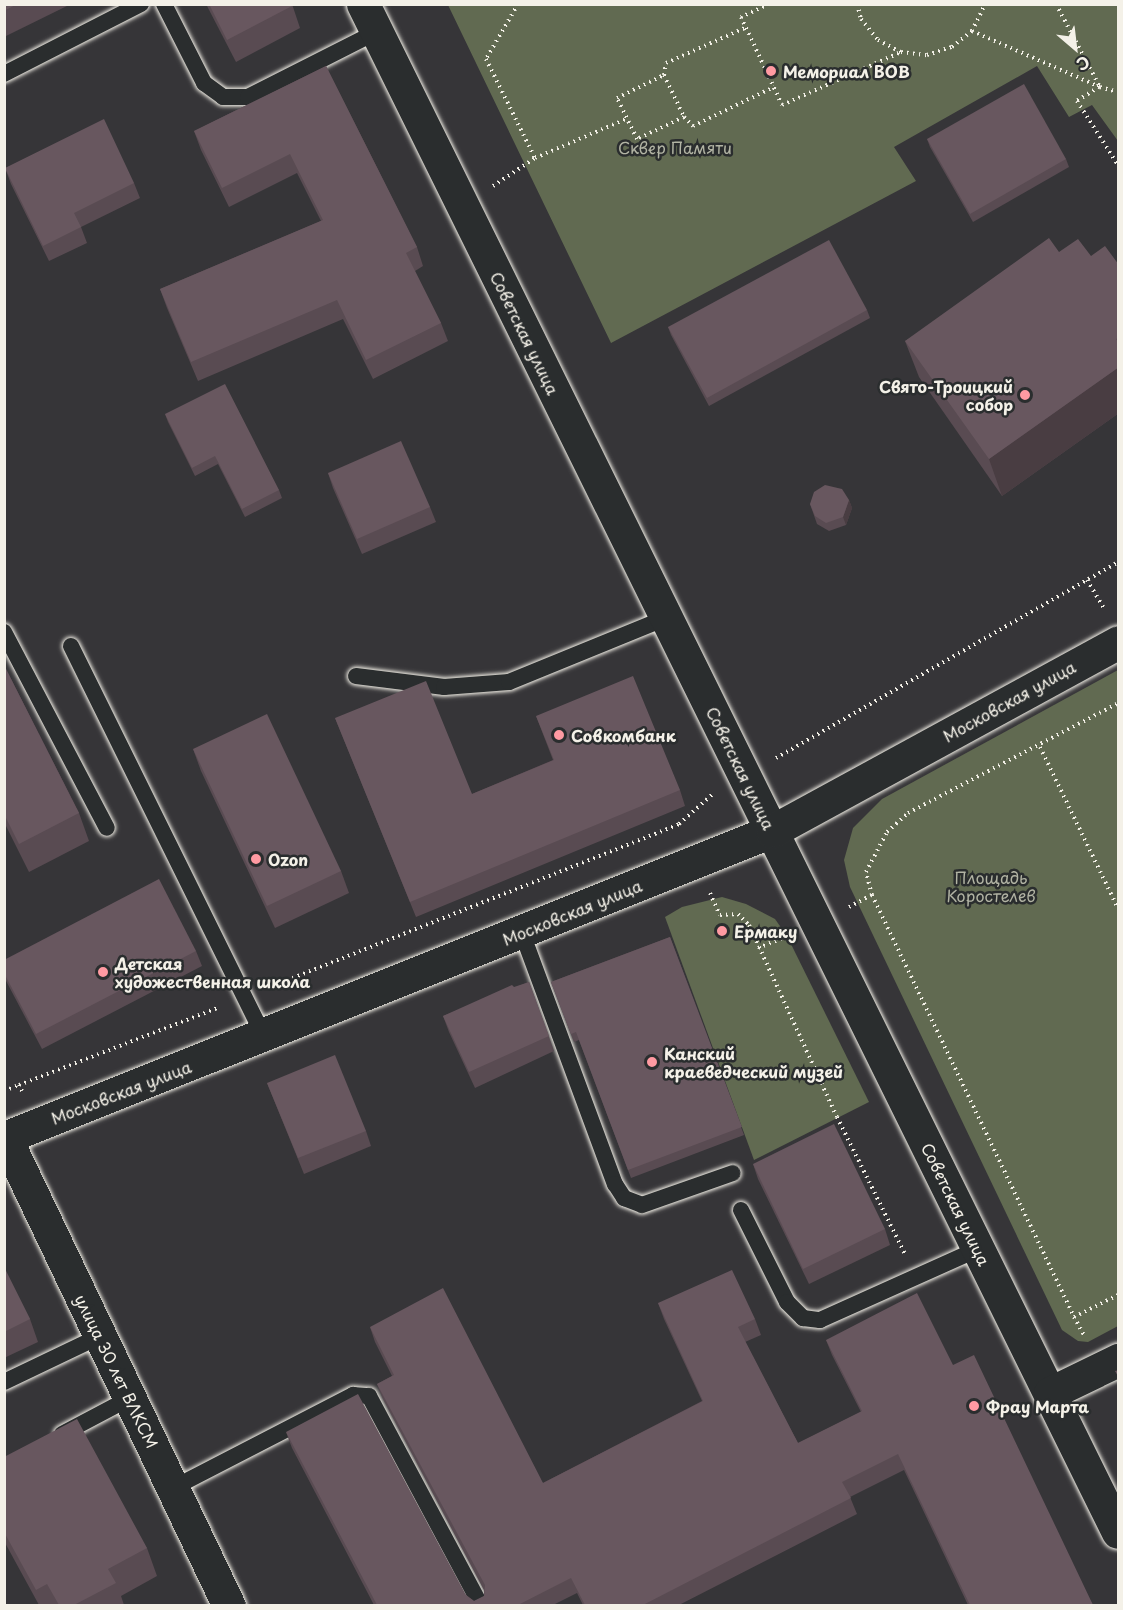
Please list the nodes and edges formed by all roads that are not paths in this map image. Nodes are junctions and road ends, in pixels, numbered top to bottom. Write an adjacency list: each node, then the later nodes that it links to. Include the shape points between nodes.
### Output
1 (141, 4): 4 (lane)
2 (164, 4): 3 (lane, via 204,83 223,97 248,96)
3 (369, 18): 5 (street, Советская улица)
4 (4, 74)
5 (666, 618): 9 (lane, via 509,682 444,687); 11 (street, Советская улица)
6 (4, 632): 10 (lane)
7 (1119, 642): 11 (street, Московская улица)
8 (70, 646): 13 (lane)
9 (356, 676)
10 (107, 828)
11 (772, 831): 12 (street, Московская улица); 17 (street, Советская улица)
12 (522, 933): 13 (street, Московская улица); 15 (lane, via 615,1184 624,1198 642,1205)
13 (264, 1036): 14 (street, Московская улица)
14 (5, 1137): 18 (street, улица 30 лет ВЛКСМ)
15 (733, 1173)
16 (741, 1210): 17 (lane, via 787,1302 803,1318 820,1320)
17 (978, 1249): 21 (street, Советская улица)
18 (100, 1336): 20 (lane); 22 (street, улица 30 лет ВЛКСМ)
19 (1119, 1360): 21 (street)
20 (4, 1382)
21 (1050, 1393): 25 (street, Советская улица)
22 (130, 1398): 23 (lane); 24 (street, улица 30 лет ВЛКСМ)
23 (50, 1440)
24 (173, 1488): 26 (street, улица 30 лет ВЛКСМ); 27 (lane, via 353,1395 369,1396)
25 (1119, 1532)
26 (229, 1605)
27 (481, 1605)

